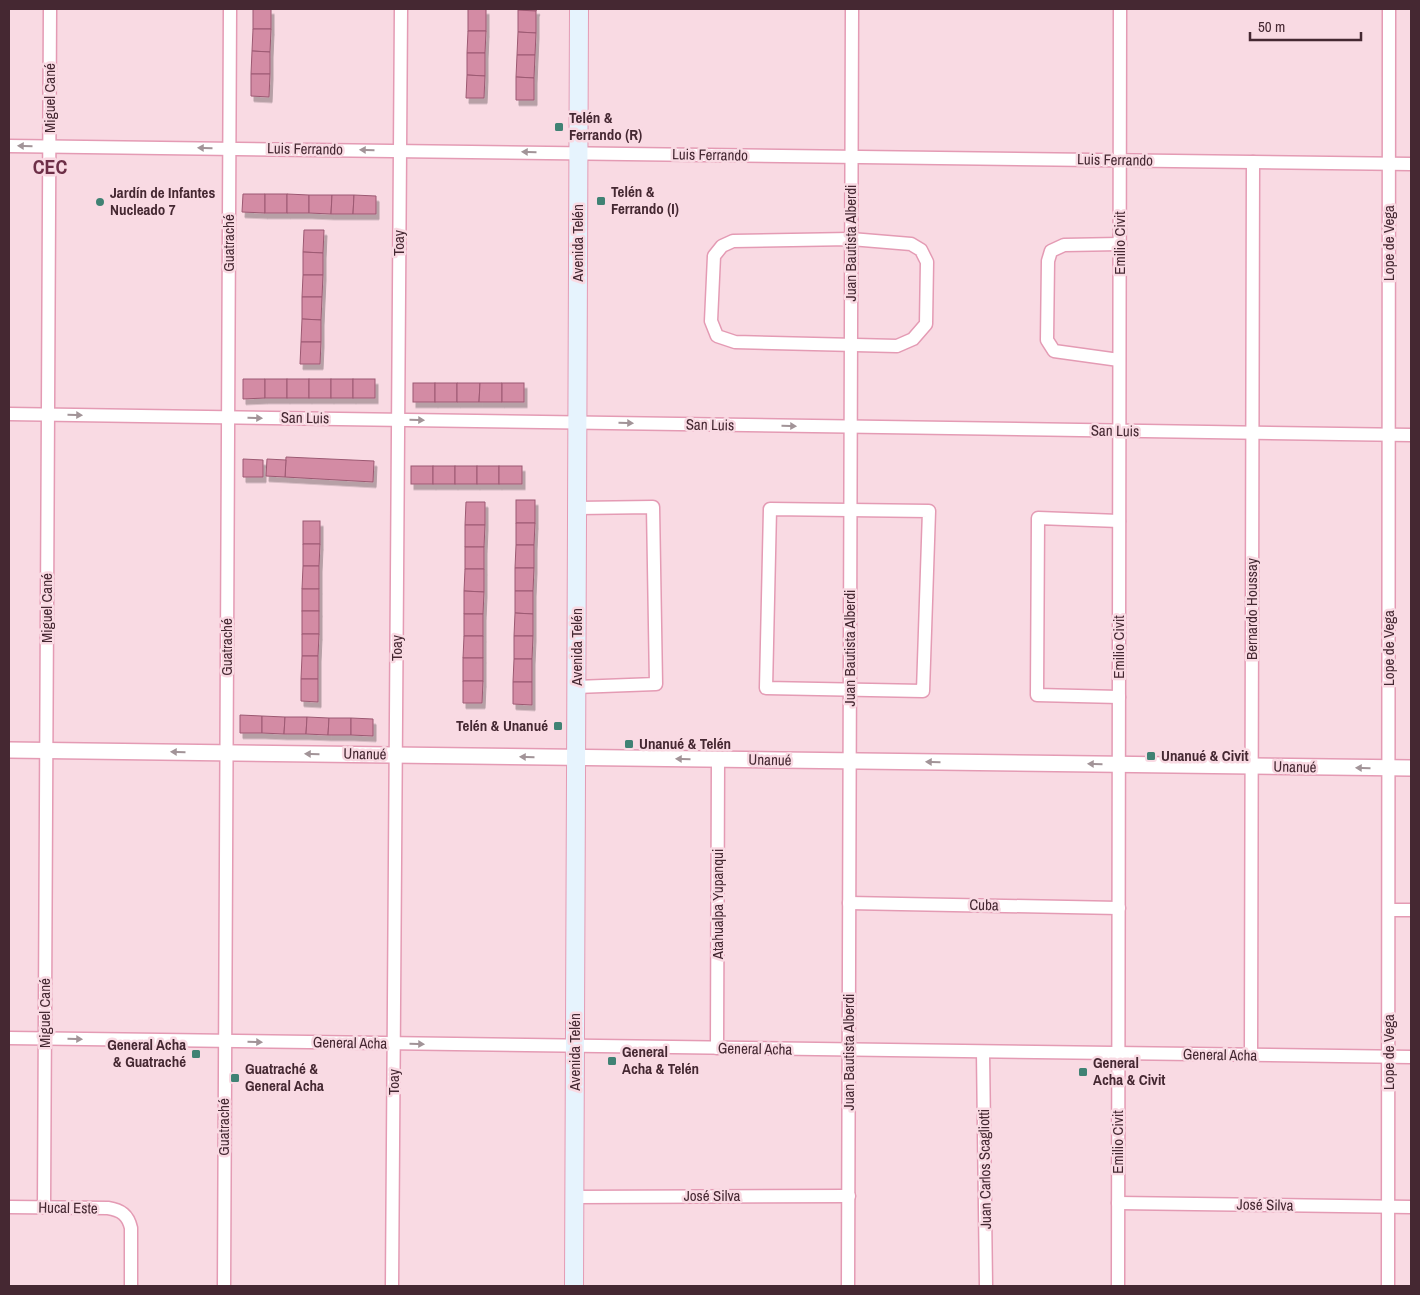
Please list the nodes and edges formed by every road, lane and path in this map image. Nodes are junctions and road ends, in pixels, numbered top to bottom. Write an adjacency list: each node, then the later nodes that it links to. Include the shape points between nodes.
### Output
1 (50, 9): 9 (street, Miguel Cané)
2 (230, 9): 10 (street, Guatraché)
3 (400, 9): 11 (street, Toay)
4 (579, 9): 12 (main road, Avenida Telén)
5 (852, 9): 13 (street, Juan Bautista Alberdi)
6 (1120, 9): 14 (street, Emilio Civit)
7 (1389, 9): 16 (street, Lope de Vega)
8 (9, 146): 9 (street, Luis Ferrando, one-way to 8)
9 (49, 146): 10 (street, Luis Ferrando, one-way to 9); 23 (street, Miguel Cané)
10 (230, 148): 11 (street, Luis Ferrando, one-way to 10); 24 (street, Guatraché)
11 (400, 151): 12 (street, Luis Ferrando, one-way to 11); 25 (street, Toay)
12 (578, 153): 13 (street, Luis Ferrando); 26 (main road, Avenida Telén)
13 (851, 157): 14 (street, Luis Ferrando); 18 (street, Juan Bautista Alberdi)
14 (1120, 160): 15 (street, Luis Ferrando); 19 (street, Emilio Civit)
15 (1253, 162): 16 (street, Luis Ferrando); 29 (street, Bernardo Houssay)
16 (1389, 164): 17 (street, Luis Ferrando); 30 (street, Lope de Vega)
17 (1411, 164)
18 (851, 239): 20 (street, Juan Bautista Alberdi); 20 (street, via 911,244 921,250 927,271 926,324 913,339 897,346); 20 (street, via 733,241 722,246 714,256 710,321 717,336 735,342)
19 (1120, 244): 21 (street, Emilio Civit); 21 (street, via 1064,245 1052,251 1048,261 1047,330 1047,340 1054,351)
20 (851, 344): 27 (street, Juan Bautista Alberdi)
21 (1120, 360): 28 (street, Emilio Civit)
22 (9, 414): 23 (street, San Luis)
23 (48, 414): 24 (street, San Luis, one-way to 24); 39 (street, Miguel Cané)
24 (228, 417): 25 (street, San Luis, one-way to 25); 40 (street, Guatraché)
25 (398, 420): 26 (street, San Luis, one-way to 26); 41 (street, Toay)
26 (578, 422): 27 (street, San Luis, one-way to 27); 32 (main road, Avenida Telén)
27 (851, 427): 28 (street, San Luis); 33 (street, Juan Bautista Alberdi)
28 (1120, 431): 29 (street, San Luis); 34 (street, Emilio Civit)
29 (1252, 433): 30 (street, San Luis); 46 (street, Bernardo Houssay)
30 (1389, 435): 31 (street, San Luis); 47 (street, Lope de Vega)
31 (1411, 435)
32 (577, 508): 35 (main road, Avenida Telén); 35 (street, via 653,507 656,684)
33 (851, 510): 36 (street, Juan Bautista Alberdi); 36 (street, via 929,511 924,691); 36 (street, via 770,509 766,688)
34 (1119, 520): 37 (street, Emilio Civit); 37 (street, via 1038,518 1037,696)
35 (576, 687): 42 (main road, Avenida Telén)
36 (850, 690): 44 (street, Juan Bautista Alberdi)
37 (1119, 697): 45 (street, Emilio Civit)
38 (9, 750): 39 (street, Unanué)
39 (46, 750): 40 (street, Unanué, one-way to 39); 54 (street, Miguel Cané)
40 (226, 752): 41 (street, Unanué, one-way to 40); 55 (street, Guatraché)
41 (396, 755): 42 (street, Unanué, one-way to 41); 56 (street, Toay)
42 (576, 757): 43 (street, Unanué, one-way to 42); 57 (main road, Avenida Telén)
43 (718, 759): 44 (street, Unanué); 58 (street, Atahualpa Yupanqui)
44 (850, 761): 45 (street, Unanué, one-way to 44); 49 (street, Juan Bautista Alberdi)
45 (1119, 765): 46 (street, Unanué); 50 (street, Emilio Civit)
46 (1252, 766): 47 (street, Unanué, one-way to 46); 62 (street, Bernardo Houssay)
47 (1389, 768): 48 (street, Unanué); 51 (street, Lope de Vega)
48 (1411, 768)
49 (850, 903): 50 (street, Cuba); 59 (street, Juan Bautista Alberdi)
50 (1119, 908): 61 (street, Emilio Civit)
51 (1389, 910): 52 (street); 63 (street, Lope de Vega)
52 (1411, 910)
53 (9, 1038): 54 (street, General Acha)
54 (45, 1039): 55 (street, General Acha, one-way to 55); 70 (street, Miguel Cané)
55 (225, 1042): 56 (street, General Acha, one-way to 56); 73 (street, Guatraché)
56 (394, 1044): 57 (street, General Acha, one-way to 57); 74 (street, Toay)
57 (575, 1046): 58 (street, General Acha); 66 (main road, Avenida Telén)
58 (718, 1048): 59 (street, General Acha)
59 (849, 1050): 60 (street, General Acha); 65 (street, Juan Bautista Alberdi)
60 (983, 1052): 61 (street, General Acha); 77 (street, Juan Carlos Scagliotti)
61 (1118, 1054): 62 (street, General Acha); 67 (street, Emilio Civit)
62 (1251, 1055): 63 (street, General Acha)
63 (1388, 1057): 64 (street, General Acha); 68 (street, Lope de Vega)
64 (1411, 1057)
65 (849, 1196): 66 (street, José Silva); 76 (street, Juan Bautista Alberdi)
66 (575, 1197): 75 (main road, Avenida Telén)
67 (1118, 1203): 68 (street, José Silva); 78 (street, Emilio Civit)
68 (1388, 1206): 71 (street, José Silva); 79 (street, Lope de Vega)
69 (9, 1207): 70 (street, Hucal Este)
70 (44, 1207): 72 (street, Hucal Este, via 108,1208 125,1215 131,1228)
71 (1411, 1207)
72 (131, 1286)
73 (224, 1286)
74 (392, 1286)
75 (574, 1286)
76 (848, 1286)
77 (986, 1286)
78 (1118, 1286)
79 (1388, 1286)

